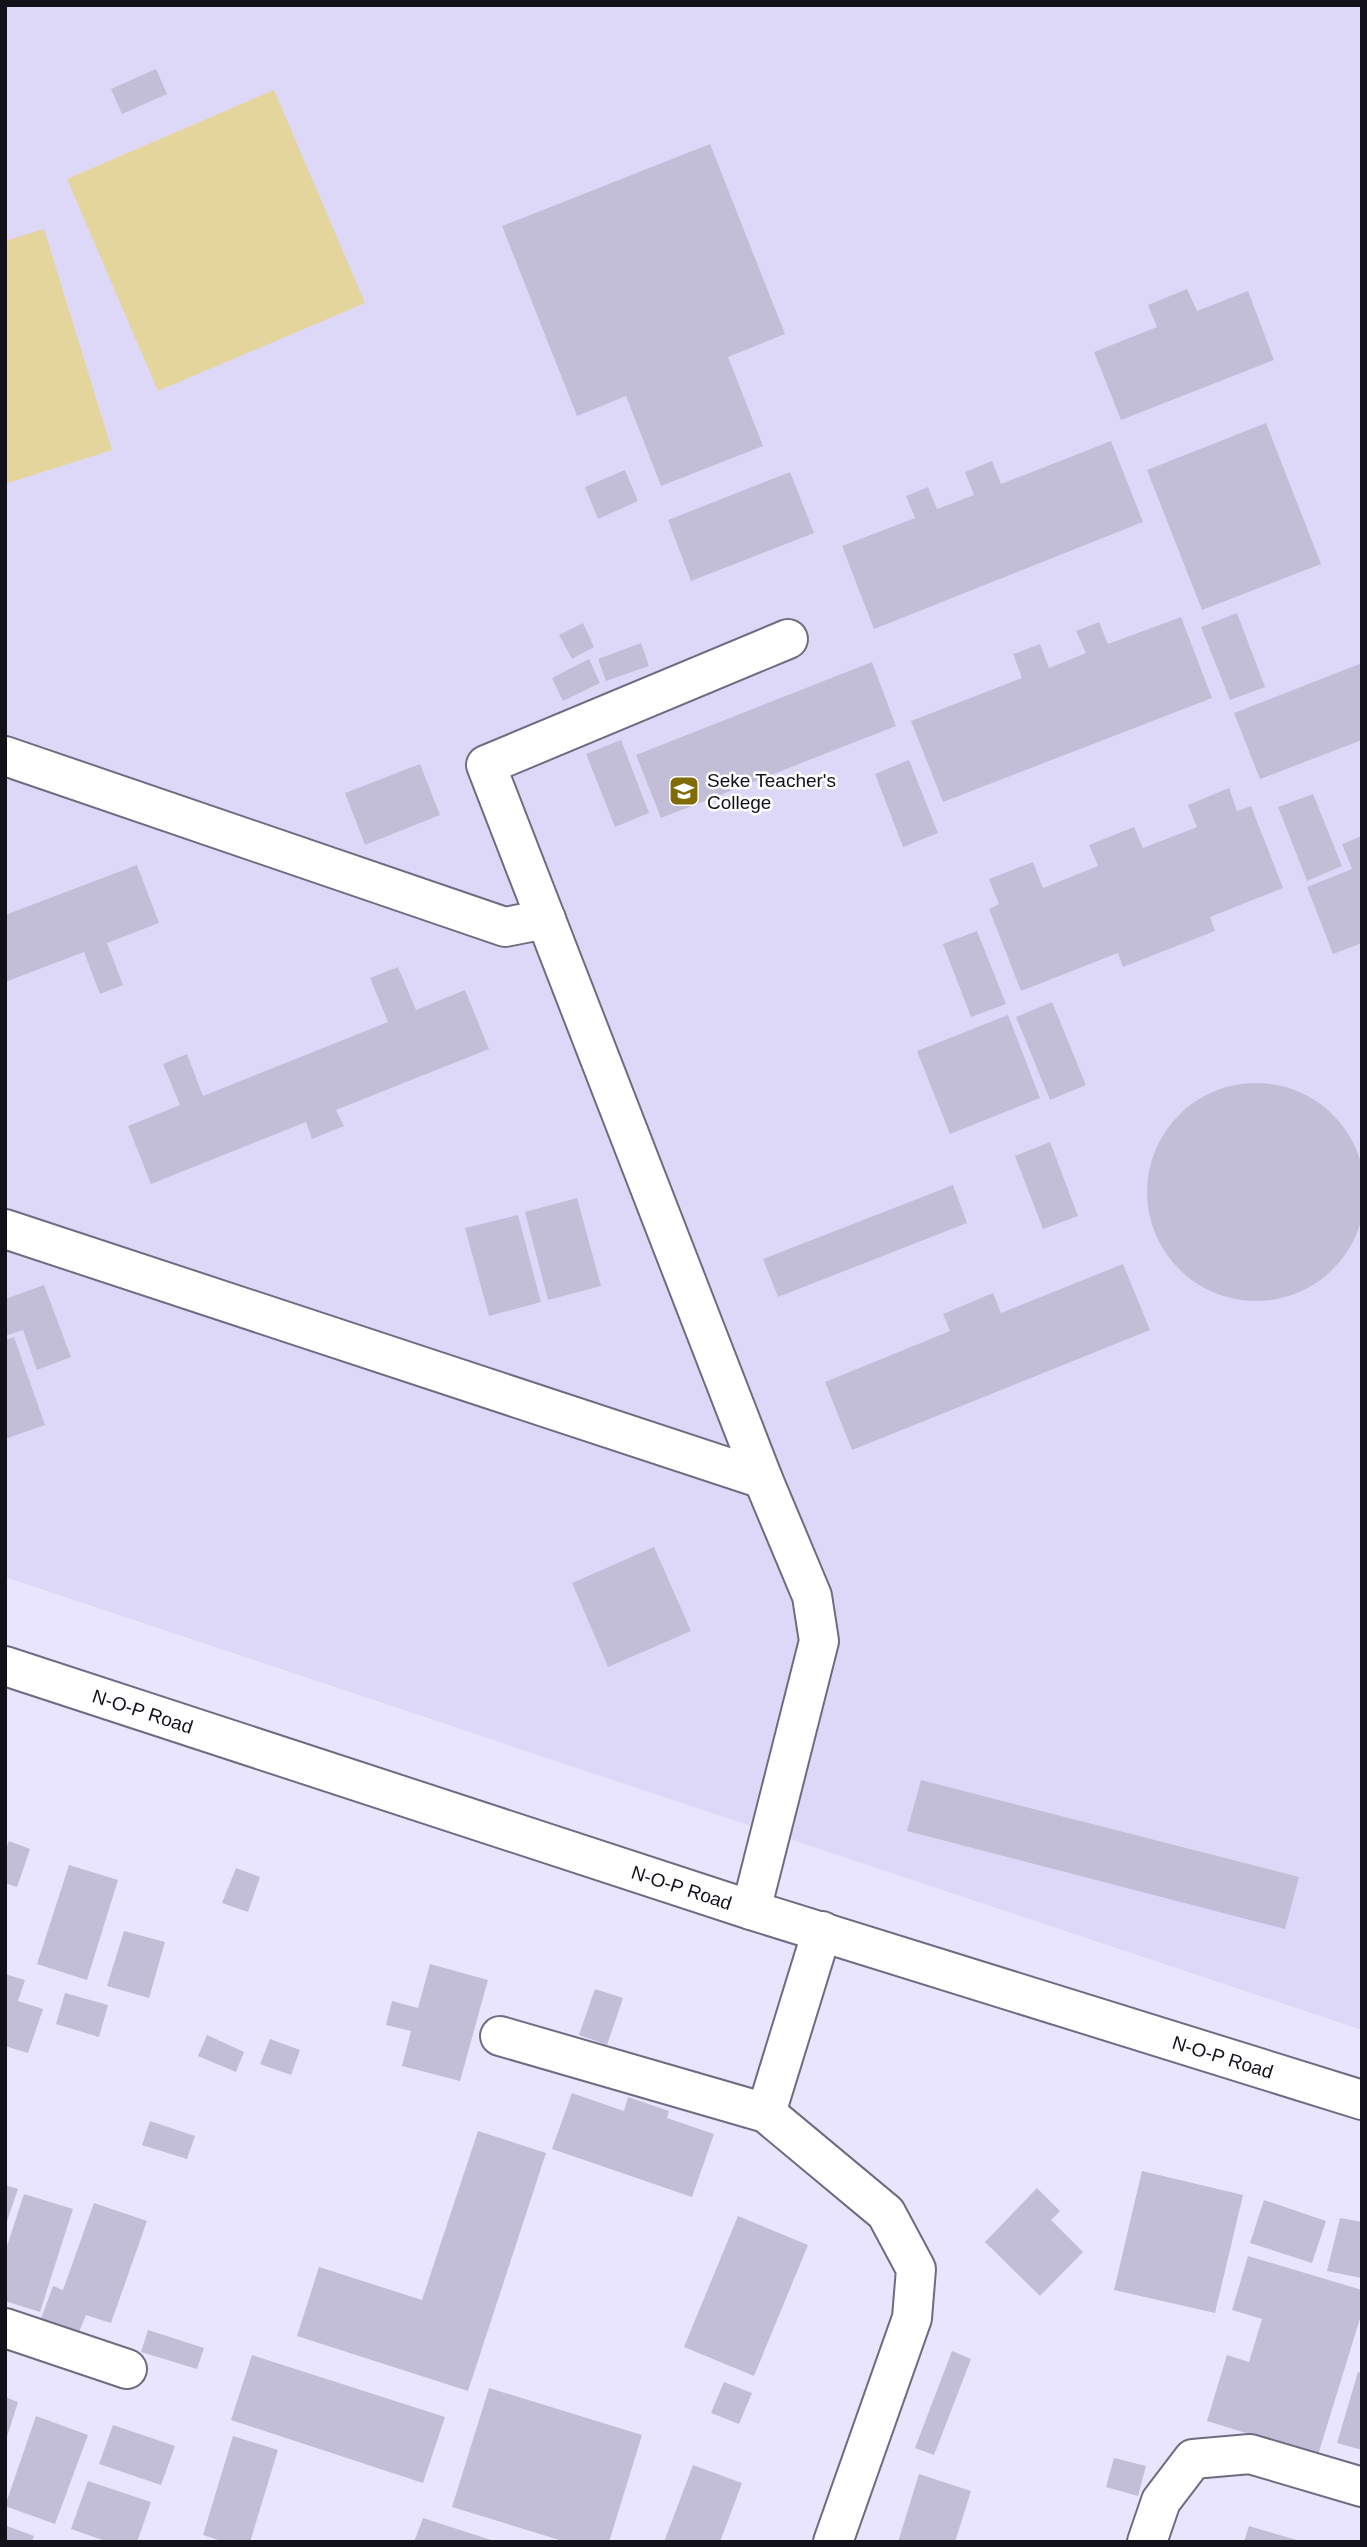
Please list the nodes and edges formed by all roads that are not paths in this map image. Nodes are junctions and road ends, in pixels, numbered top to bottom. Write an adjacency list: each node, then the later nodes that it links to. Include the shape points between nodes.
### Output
1 (788, 639): 3 (street, via 486,765)
2 (5, 756): 3 (street, via 505,928)
3 (546, 919): 5 (street)
4 (5, 1229): 5 (street)
5 (763, 1479): 7 (street, via 812,1596 819,1641)
6 (5, 1667): 7 (street, N-O-P Road)
7 (751, 1909): 8 (street, N-O-P Road)
8 (822, 1931): 10 (street, N-O-P Road); 11 (street)
9 (500, 2036): 11 (street)
10 (1362, 2100)
11 (766, 2113): 15 (street, via 887,2213 916,2269 912,2318)
12 (5, 2328): 13 (street)
13 (127, 2369)
14 (1362, 2487): 16 (street, via 1250,2454 1193,2459 1161,2501)
15 (833, 2542)
16 (1147, 2542)

